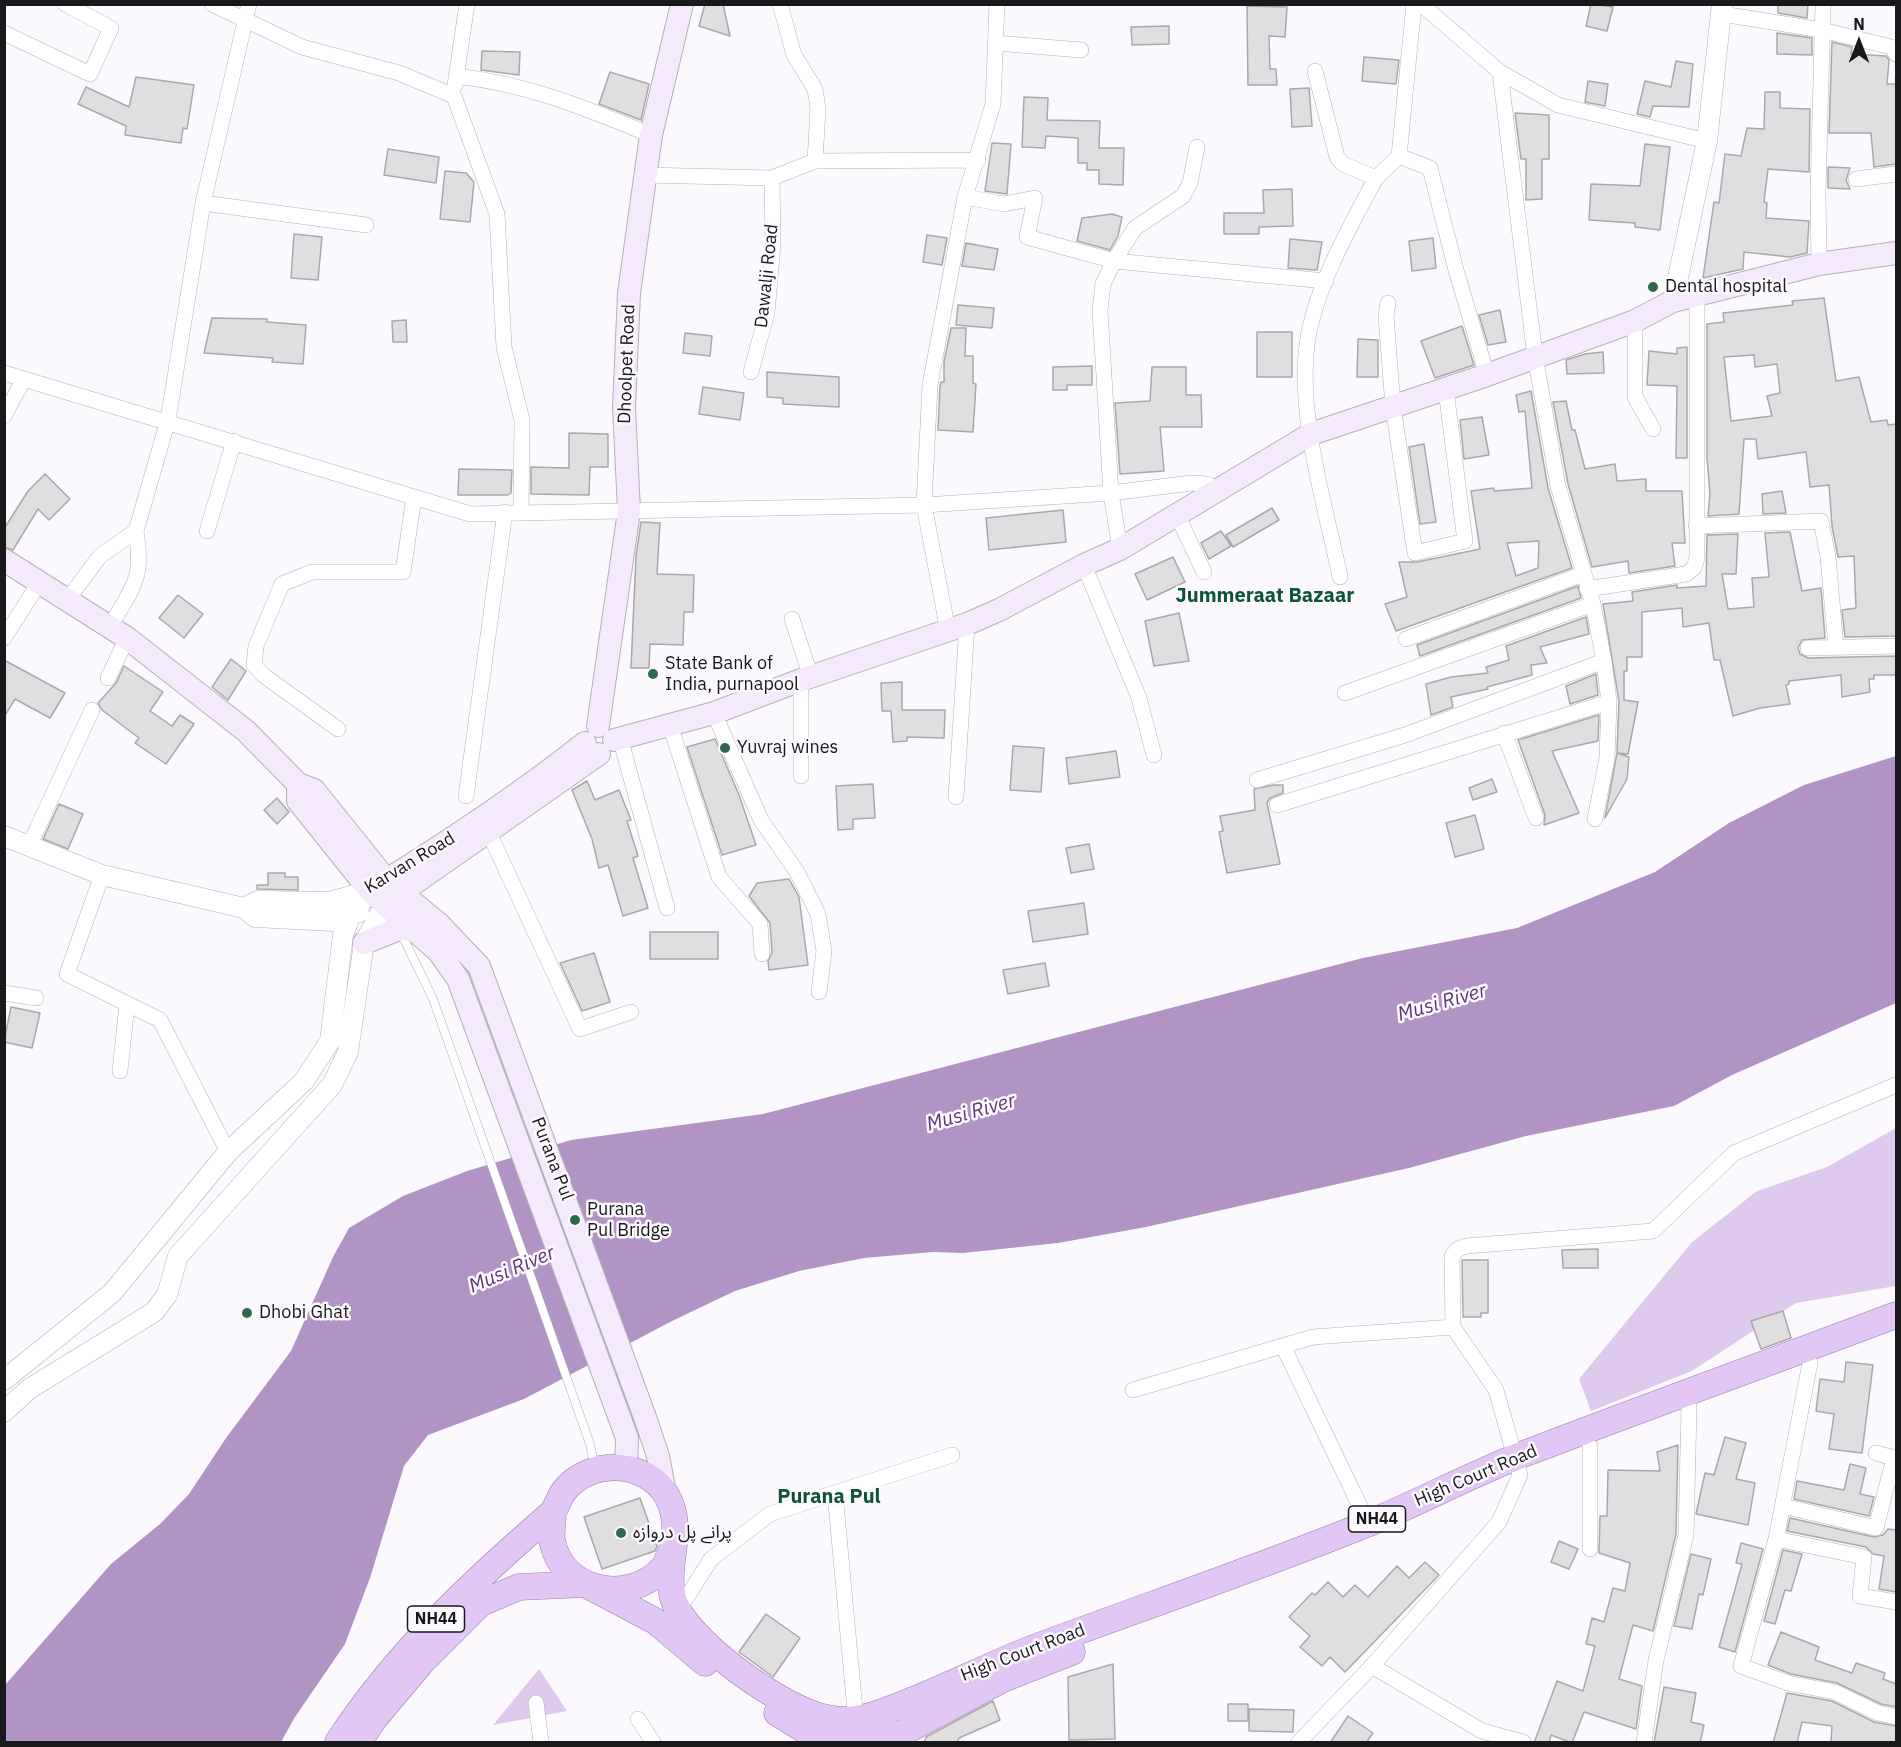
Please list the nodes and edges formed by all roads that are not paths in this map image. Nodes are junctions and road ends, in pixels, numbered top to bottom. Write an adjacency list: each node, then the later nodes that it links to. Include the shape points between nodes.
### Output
1 (65, 4): 13 (street, via 111,28 90,74)
2 (212, 4): 11 (street)
3 (467, 4): 19 (street)
4 (682, 4): 21 (main road, Dhoolpet Road)
5 (780, 4): 26 (street, via 794,55 815,89)
6 (997, 4): 14 (street)
7 (1414, 4): 24 (street)
8 (1421, 4): 18 (street)
9 (1823, 4): 12 (street)
10 (1722, 9): 12 (street); 22 (street)
11 (248, 12): 20 (street, via 302,47 399,73); 33 (street)
12 (1822, 30): 16 (street, via 1891,47); 37 (street)
13 (4, 33)
14 (996, 44): 15 (street); 25 (street, via 993,104)
15 (1081, 50)
16 (1896, 54)
17 (1315, 71): 30 (street, via 1337,157 1342,164)
18 (1500, 72): 22 (street, via 1558,105); 43 (street)
19 (456, 76): 20 (street); 21 (street, via 498,80 572,103)
20 (454, 96): 61 (street, via 497,214 504,347 522,420)
21 (651, 135): 28 (main road, Dhoolpet Road)
22 (1707, 141): 40 (street)
23 (1197, 147): 36 (street, via 1190,183 1183,196 1135,228)
24 (1399, 156): 30 (street); 46 (street, via 1430,168 1434,176)
25 (978, 160): 26 (street); 32 (street)
26 (815, 161): 29 (street)
27 (1896, 174): 31 (street)
28 (644, 175): 29 (street); 59 (main road, Dhoolpet Road, via 629,293 624,407)
29 (772, 178): 44 (street, Dawalji Road, via 773,245 767,313)
30 (1376, 178): 38 (street, via 1341,243)
31 (1856, 179)
32 (965, 197): 36 (street, via 1004,204 1035,198 1027,237); 58 (street, via 930,385)
33 (203, 202): 34 (street); 51 (street)
34 (366, 225)
35 (1896, 253): 37 (main road)
36 (1114, 261): 38 (street); 56 (street, via 1103,284 1100,310)
37 (1819, 264): 39 (main road)
38 (1326, 281): 53 (street, via 1306,358)
39 (1697, 294): 40 (main road); 63 (street)
40 (1673, 301): 42 (main road)
41 (1388, 303): 49 (street)
42 (1635, 321): 43 (main road); 52 (street, via 1635,397)
43 (1535, 356): 46 (main road); 70 (street, via 1558,486)
44 (751, 372)
45 (4, 373): 47 (street)
46 (1486, 375): 48 (main road)
47 (24, 379): 50 (street); 51 (street)
48 (1446, 390): 49 (main road); 49 (street, via 1465,541 1414,553)
49 (1393, 407): 53 (main road)
50 (4, 416)
51 (168, 420): 54 (street); 64 (street)
52 (1653, 429)
53 (1311, 434): 55 (main road); 71 (street)
54 (234, 441): 57 (street); 65 (street)
55 (1221, 490): 56 (street, via 1192,483); 62 (main road)
56 (1111, 493): 58 (street); 66 (street)
57 (414, 496): 60 (street, via 470,514); 92 (street, via 403,572 312,572 282,584 256,646 254,665 263,675)
58 (924, 505): 59 (street); 77 (street)
59 (629, 511): 61 (street); 94 (main road, Dhoolpet Road)
60 (505, 512): 61 (street); 98 (street)
61 (521, 513)
62 (1177, 516): 66 (main road); 69 (street)
63 (1696, 526): 73 (street, via 1697,558 1694,568 1686,574); 82 (street, via 1821,521)
64 (136, 531): 74 (street, via 100,555); 78 (street, via 140,566)
65 (207, 531)
66 (1120, 549): 68 (main road)
67 (4, 560): 72 (main road)
68 (1084, 565): 77 (main road); 95 (street, via 1138,698)
69 (1204, 572)
70 (1583, 574): 73 (street); 80 (street)
71 (1340, 577)
72 (39, 583): 74 (main road); 79 (street)
73 (1587, 589): 75 (street)
74 (68, 599): 78 (main road)
75 (1593, 604): 84 (street); 87 (street)
76 (792, 619): 86 (street)
77 (957, 628): 86 (main road); 99 (street)
78 (119, 633): 85 (street); 107 (main road, via 246,731 298,784 298,801)
79 (4, 638)
80 (1406, 639)
81 (1896, 646): 82 (street)
82 (1836, 647): 83 (street)
83 (1808, 648)
84 (1604, 661): 88 (street); 97 (street, via 1405,735)
85 (108, 678)
86 (806, 679): 90 (main road); 96 (street)
87 (1345, 693)
88 (1610, 702): 93 (street); 102 (street, via 1607,758)
89 (92, 710): 105 (street)
90 (714, 713): 91 (main road); 114 (street, via 761,820 797,872 818,914 824,951)
91 (670, 725): 94 (main road); 113 (street, via 719,877 760,924)
92 (338, 729)
93 (1504, 733): 100 (street); 101 (street)
94 (603, 740): 103 (main road); 107 (main road, Karvan Road, via 537,780); 109 (street)
95 (1154, 755)
96 (801, 776)
97 (1257, 780)
98 (466, 796)
99 (956, 797)
100 (1277, 805)
101 (1536, 818)
102 (1595, 819)
103 (489, 833): 107 (main road); 118 (street, via 580,1029)
104 (4, 836): 105 (street, Karvan Road)
105 (29, 846): 106 (street, Karvan Road)
106 (102, 875): 108 (street, Karvan Road); 117 (street, via 67,974)
107 (386, 892): 108 (street, Karvan Road, via 329,902 258,901); 110 (street); 111 (main road, Purana Pul); 112 (street); 140 (main road, Purana Pul, via 439,924 479,966 646,1420)
108 (244, 908): 110 (street, via 255,917 332,921)
109 (667, 908)
110 (351, 914): 121 (street, via 344,935 330,1041 304,1081)
111 (408, 929): 112 (main road); 138 (main road, Purana Pul, via 439,952 458,979 627,1438); 139 (lane, via 590,1444)
112 (364, 943): 123 (street, via 348,1052 332,1085)
113 (762, 954)
114 (819, 992)
115 (4, 993): 116 (street)
116 (36, 998)
117 (127, 1004): 119 (street); 121 (street, via 160,1020)
118 (632, 1012)
119 (120, 1071)
120 (1896, 1085): 125 (street, via 1734,1153 1653,1231 1458,1249 1452,1256)
121 (228, 1152): 122 (street)
122 (180, 1211): 123 (street); 129 (street, via 112,1293)
123 (203, 1226): 130 (street, via 178,1256 167,1295 154,1312)
124 (1896, 1315): 137 (highway, High Court Road / NH44)
125 (1453, 1327): 127 (street, via 1313,1337); 137 (street, via 1496,1390)
126 (1896, 1330): 128 (highway, High Court Road / NH44)
127 (1282, 1346): 131 (street); 144 (street)
128 (1810, 1363): 132 (highway, High Court Road / NH44); 142 (street)
129 (7, 1373): 130 (street)
130 (29, 1389): 133 (street)
131 (1133, 1390)
132 (1689, 1407): 134 (highway, High Court Road / NH44); 162 (street, via 1686,1535 1656,1660)
133 (4, 1412)
134 (1590, 1446): 137 (highway, High Court Road / NH44); 147 (street)
135 (1876, 1453): 142 (street, via 1894,1458 1876,1528)
136 (952, 1455): 141 (street)
137 (1519, 1466): 144 (highway, High Court Road / NH44); 151 (street, via 1499,1522); 155 (highway, High Court Road / NH44, via 1372,1537 1000,1680 902,1732)
138 (626, 1468): 139 (highway, NH44); 140 (highway, NH44, via 646,1476)
139 (595, 1470): 143 (highway, NH44, via 565,1490)
140 (665, 1493): 146 (highway, NH44, via 676,1517)
141 (835, 1493): 150 (street, via 770,1514 711,1559); 155 (street)
142 (1783, 1506): 145 (street)
143 (554, 1512): 148 (highway, NH44, via 552,1540 563,1566); 156 (highway, NH44, via 426,1629 363,1703)
144 (1368, 1523): 155 (highway, High Court Road / NH44, via 995,1662 905,1704)
145 (1776, 1539): 149 (street, via 1864,1557 1860,1596); 153 (street, via 1741,1666 1788,1683 1835,1692 1878,1713)
146 (675, 1543): 148 (highway, NH44, via 663,1568 640,1585 613,1591); 150 (highway, NH44, via 670,1569)
147 (1590, 1549)
148 (585, 1584): 155 (highway, NH44, via 655,1621 721,1676 816,1737); 157 (highway, NH44, via 519,1587 481,1603 421,1663)
149 (1896, 1602)
150 (678, 1611): 155 (highway, NH44, via 703,1643 786,1703)
151 (1372, 1666): 160 (street); 161 (street, via 1482,1731)
152 (536, 1703): 158 (street)
153 (1896, 1717)
154 (638, 1719): 159 (street)
155 (859, 1737)
156 (338, 1743)
157 (359, 1743)
158 (541, 1743)
159 (653, 1743)
160 (1299, 1743)
161 (1523, 1743)
162 (1644, 1743)

